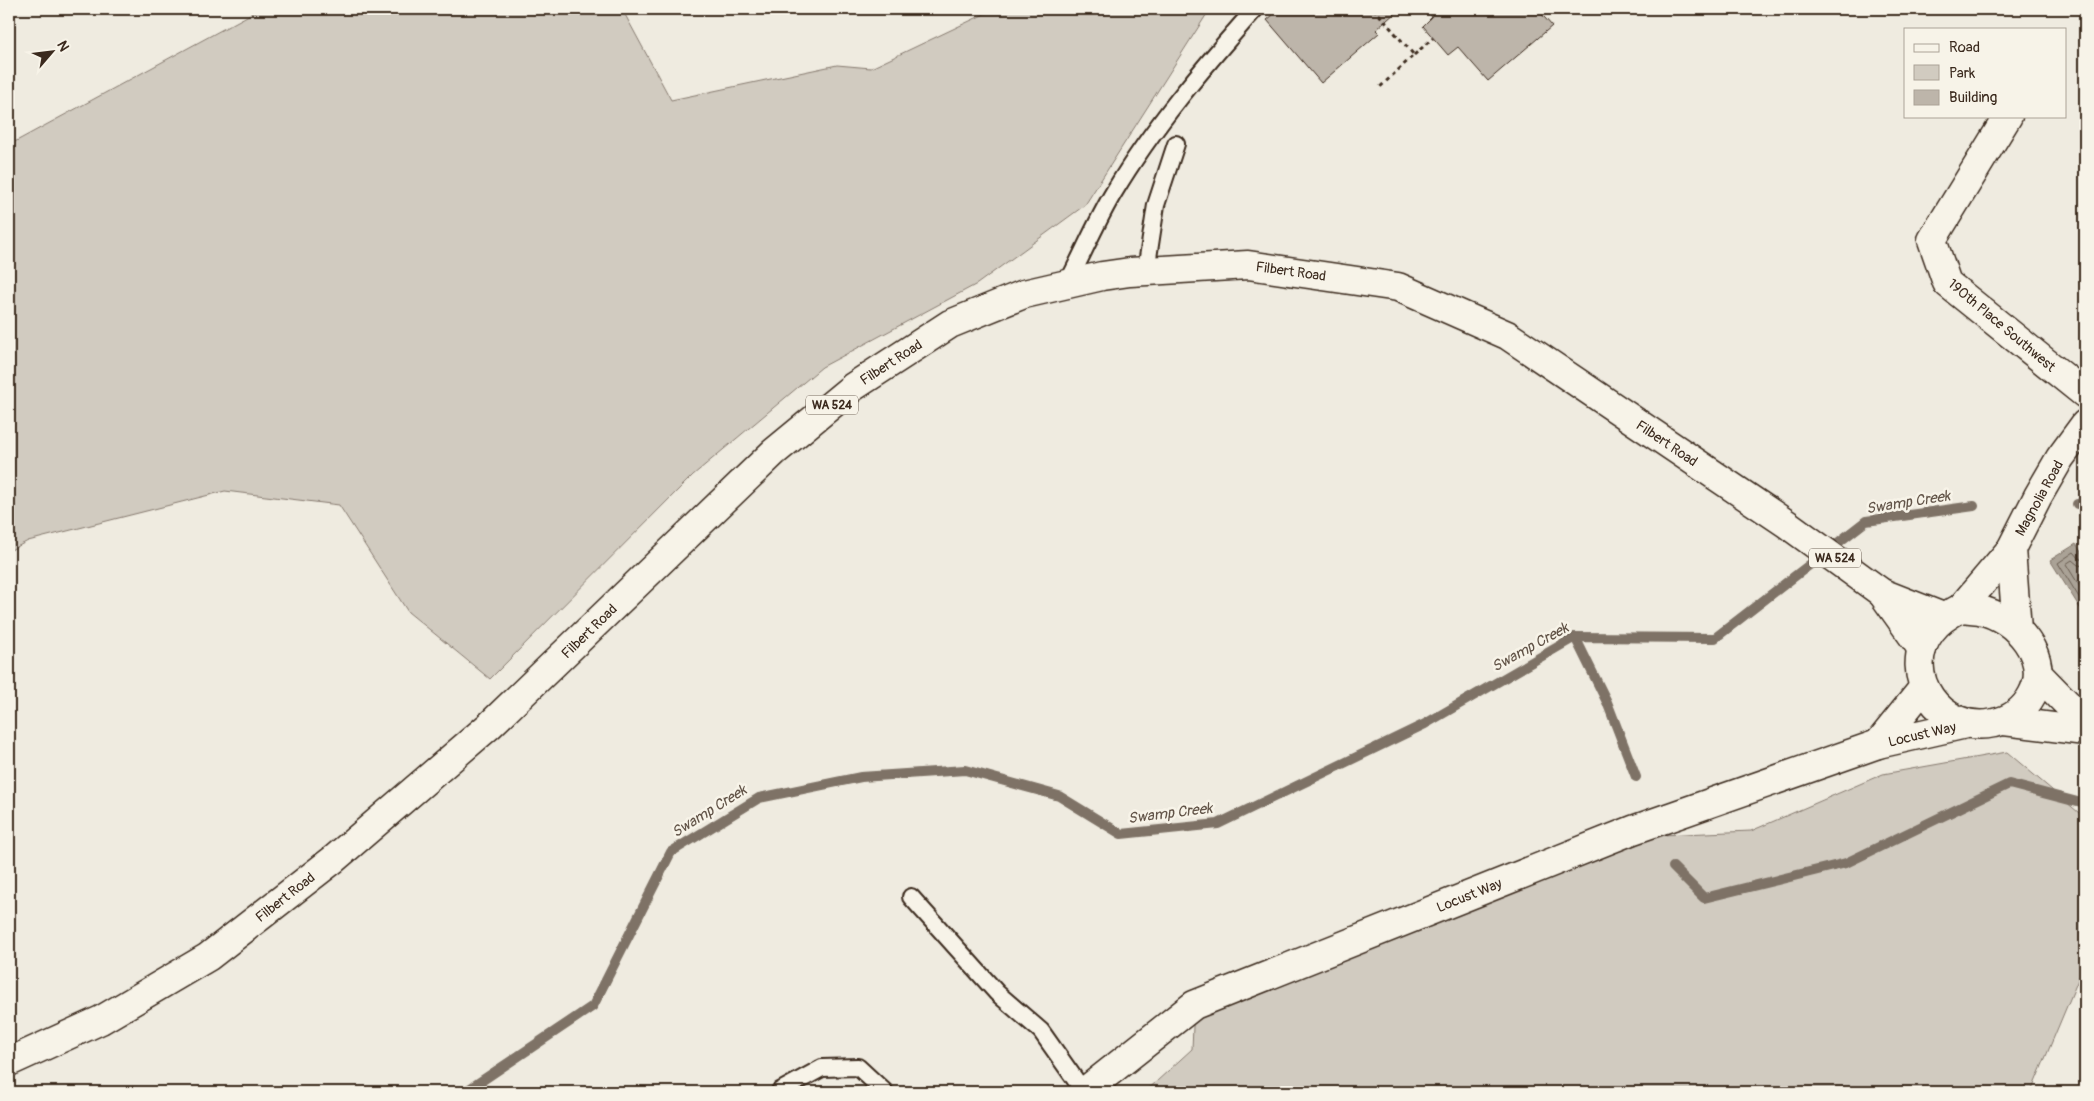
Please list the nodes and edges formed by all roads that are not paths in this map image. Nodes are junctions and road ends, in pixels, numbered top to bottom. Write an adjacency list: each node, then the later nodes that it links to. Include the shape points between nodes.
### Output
1 (1254, 9): 5 (lane, via 1168,115 1119,185)
2 (2007, 118): 6 (main road, 190th Place Southwest, via 1932,240 1947,282)
3 (1176, 144): 4 (lane, via 1156,205)
4 (1146, 271): 5 (main road, Filbert Road / WA 524); 9 (main road, Filbert Road / WA 524, via 1248,265 1398,287 1507,334 1788,524)
5 (1068, 284): 21 (main road, Filbert Road / WA 524, via 1024,294 950,324 853,387 774,452 489,726 334,860 208,957 100,1020)
6 (2085, 394)
7 (2085, 424): 8 (main road, Magnolia Road, via 2051,473)
8 (2011, 548): 10 (main road, Magnolia Road); 11 (main road, Magnolia Road)
9 (1882, 593): 10 (main road, Filbert Road / WA 524); 12 (main road, Filbert Road / WA 524)
10 (1952, 613): 11 (main road, WA 524, via 1981,610); 12 (main road, via 1930,631)
11 (2017, 630): 13 (main road, WA 524, via 2036,658)
12 (1922, 649): 14 (main road, via 1920,668)
13 (2039, 675): 15 (main road, via 2022,709); 16 (main road, WA 524)
14 (1924, 687): 17 (main road, via 1933,704); 19 (main road, Locust Way)
15 (2004, 721): 17 (main road); 18 (main road)
16 (2085, 722)
17 (1966, 724): 19 (main road, Locust Way)
18 (2085, 732)
19 (1878, 744): 24 (main road, Locust Way, via 1633,830 1194,1005)
20 (911, 897): 24 (lane, via 997,993 1041,1031)
21 (9, 1062)
22 (780, 1091): 23 (lane, via 822,1068 858,1067)
23 (885, 1092)
24 (1084, 1092)

